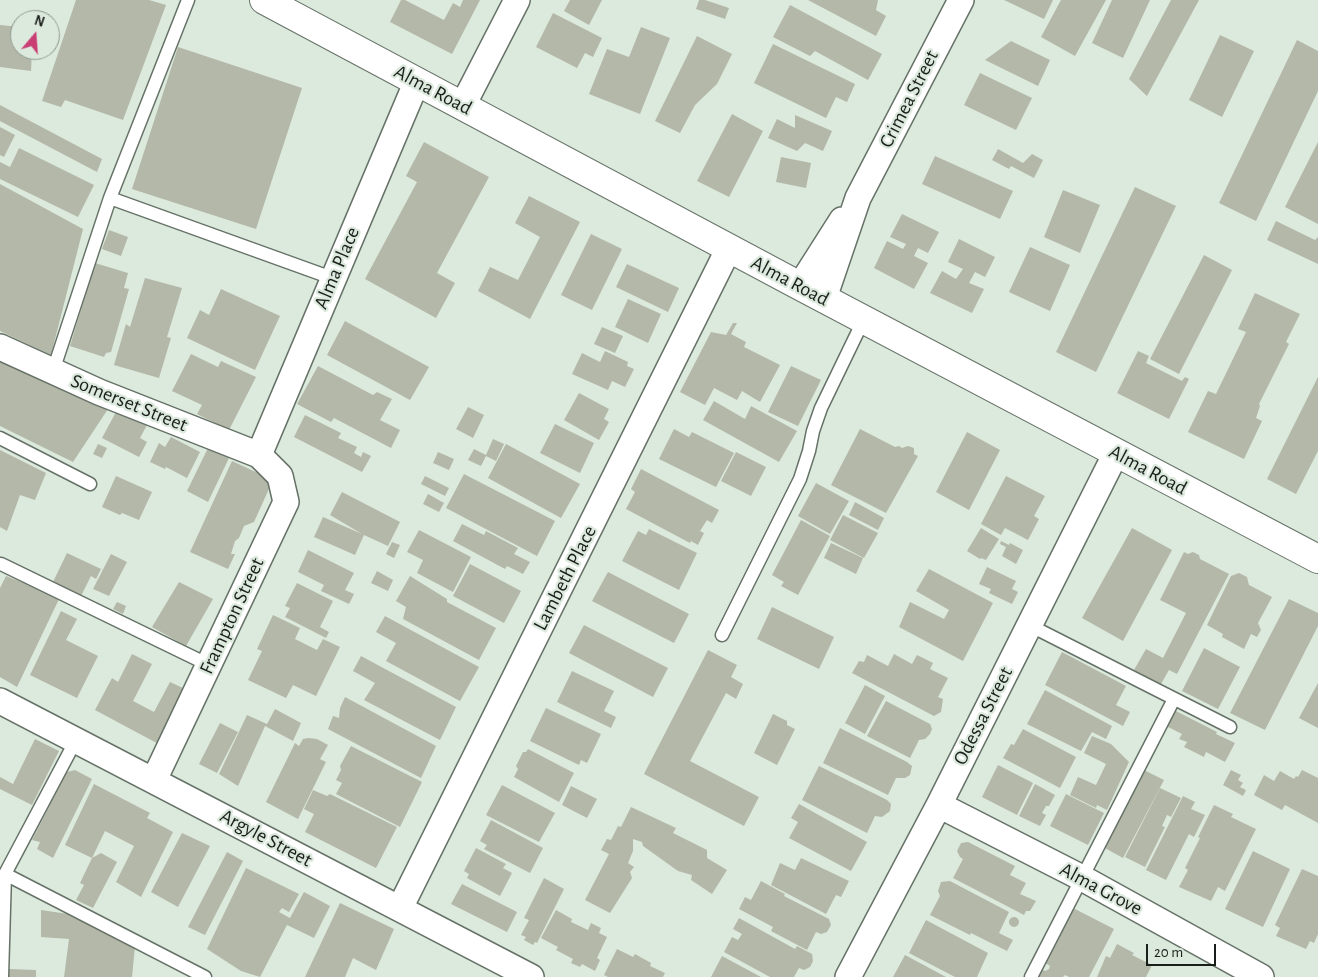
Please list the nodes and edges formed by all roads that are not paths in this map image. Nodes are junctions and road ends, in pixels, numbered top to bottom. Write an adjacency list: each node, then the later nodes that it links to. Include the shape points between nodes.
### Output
1 (188, 0): 7 (lane)
2 (264, 0): 5 (street, Alma Road)
3 (517, 0): 6 (street)
4 (961, 0): 10 (street, Crimea Street, via 858,198 836,229)
5 (417, 81): 6 (street, Alma Road); 9 (street, Alma Place)
6 (462, 105): 8 (street, Alma Road)
7 (110, 198): 9 (lane); 13 (lane)
8 (729, 248): 10 (street, Alma Road); 31 (street, Lambeth Place)
9 (332, 278): 16 (street, Alma Place)
10 (812, 292): 11 (street, Alma Road)
11 (864, 319): 15 (street, Alma Road); 21 (lane, via 821,408 800,478)
12 (0, 347): 13 (street, Somerset Street)
13 (53, 371): 16 (street, Somerset Street)
14 (0, 438): 17 (lane)
15 (1116, 453): 18 (street, Alma Road); 20 (street, Odessa Street)
16 (259, 455): 22 (street, Frampton Street, via 280,476 286,502)
17 (90, 484)
18 (1318, 559)
19 (1, 564): 22 (lane)
20 (1029, 625): 23 (lane); 28 (street, Odessa Street)
21 (722, 635)
22 (209, 666): 27 (street, Frampton Street)
23 (1174, 699): 25 (lane); 30 (lane)
24 (0, 701): 26 (street, Argyle Street)
25 (1230, 728)
26 (76, 740): 27 (street, Argyle Street); 29 (lane)
27 (154, 780): 31 (street, Argyle Street)
28 (938, 805): 30 (street, Alma Grove); 35 (street, Odessa Street)
29 (5, 874): 32 (lane); 33 (lane)
30 (1082, 878): 36 (lane); 37 (street, Alma Grove)
31 (400, 908): 34 (street, Argyle Street)
32 (2, 977)
33 (205, 977)
34 (531, 977)
35 (848, 977)
36 (1031, 977)
37 (1261, 977)

